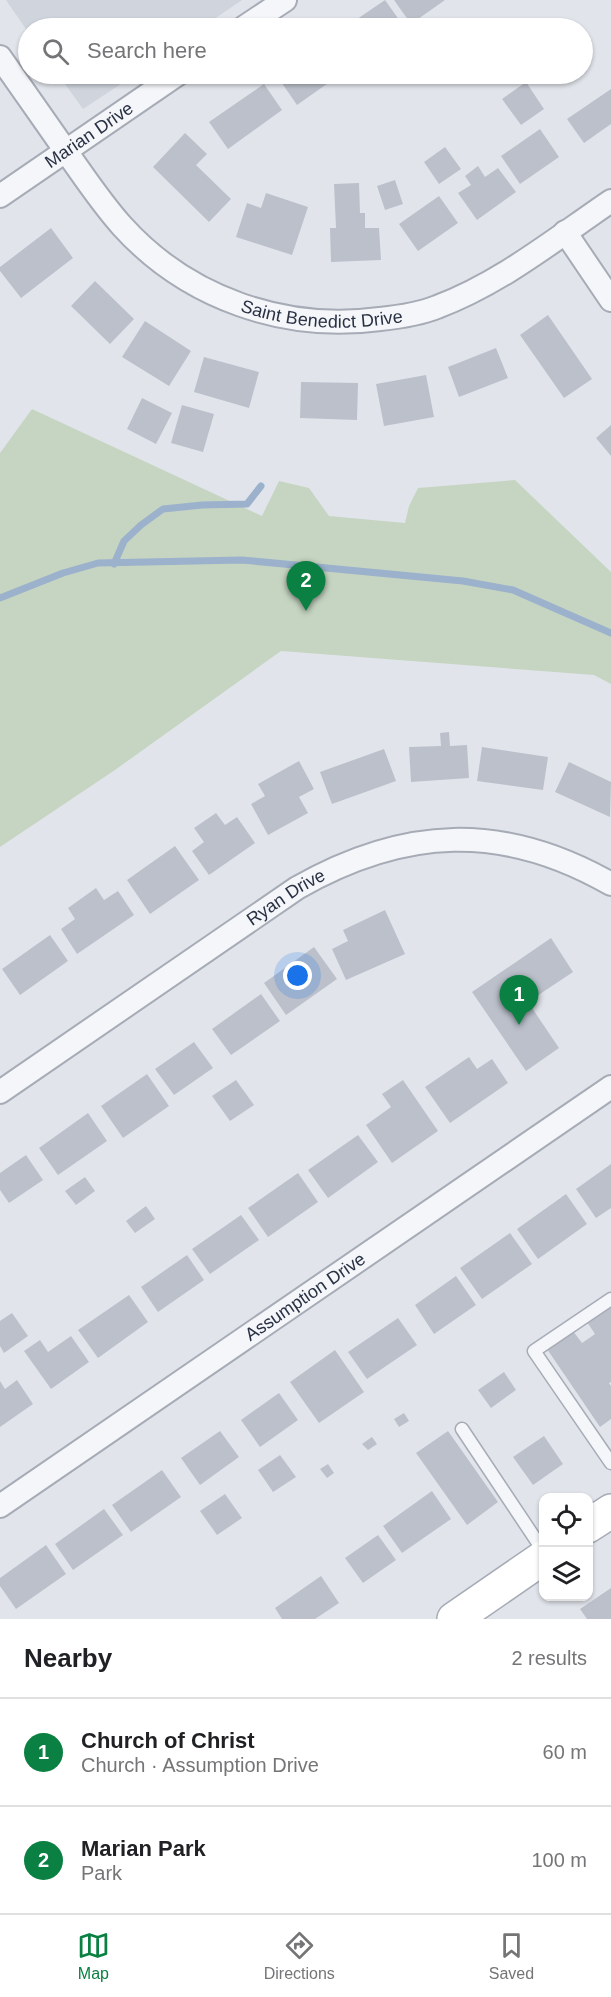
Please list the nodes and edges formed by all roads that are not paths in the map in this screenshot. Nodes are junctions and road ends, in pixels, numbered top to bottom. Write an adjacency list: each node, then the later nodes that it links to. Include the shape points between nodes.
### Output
1 (285, 0): 2 (street)
2 (258, 18)
3 (0, 57): 4 (street, Saint Benedict Drive)
4 (18, 83)
5 (19, 84): 7 (street, Saint Benedict Drive)
6 (163, 84): 7 (street, Marian Drive)
7 (66, 151): 8 (street, Marian Drive); 10 (street, Saint Benedict Drive, via 122,227 176,273 236,305 296,320 360,322 435,308 505,274)
8 (0, 196)
9 (611, 201): 10 (street, Saint Benedict Drive)
10 (565, 232): 11 (street)
11 (611, 300)
12 (611, 884): 14 (street, Ryan Drive, via 553,856 492,841 429,841 359,858 297,888)
13 (611, 1087): 18 (street, Assumption Drive)
14 (0, 1092)
15 (611, 1299): 17 (lane, via 534,1351)
16 (462, 1429): 21 (lane)
17 (611, 1463)
18 (0, 1506)
19 (611, 1511): 20 (main road)
20 (593, 1523)
21 (540, 1547)
22 (539, 1560): 23 (main road)
23 (454, 1619)

